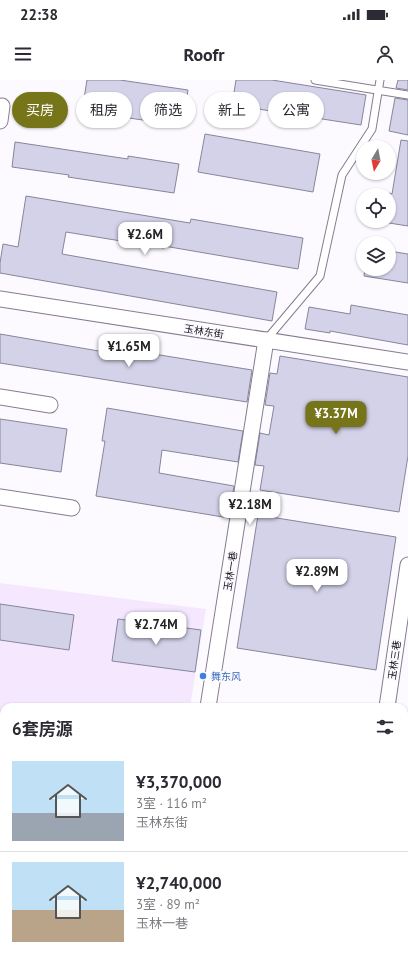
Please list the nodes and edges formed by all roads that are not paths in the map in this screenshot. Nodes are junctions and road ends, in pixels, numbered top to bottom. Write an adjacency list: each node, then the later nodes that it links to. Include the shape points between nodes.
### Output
1 (315, 80): 3 (lane)
2 (380, 80): 3 (lane)
3 (378, 90): 4 (lane); 6 (lane, via 372,129 342,175 320,276)
4 (408, 95)
5 (0, 299): 6 (street, 玉林东街)
6 (266, 340): 7 (street, 玉林东街); 13 (street, 玉林一巷)
7 (408, 362)
8 (0, 397): 9 (street)
9 (50, 406)
10 (0, 497): 11 (street)
11 (72, 508)
12 (408, 565): 14 (street, 玉林三巷)
13 (209, 703)
14 (389, 703)

